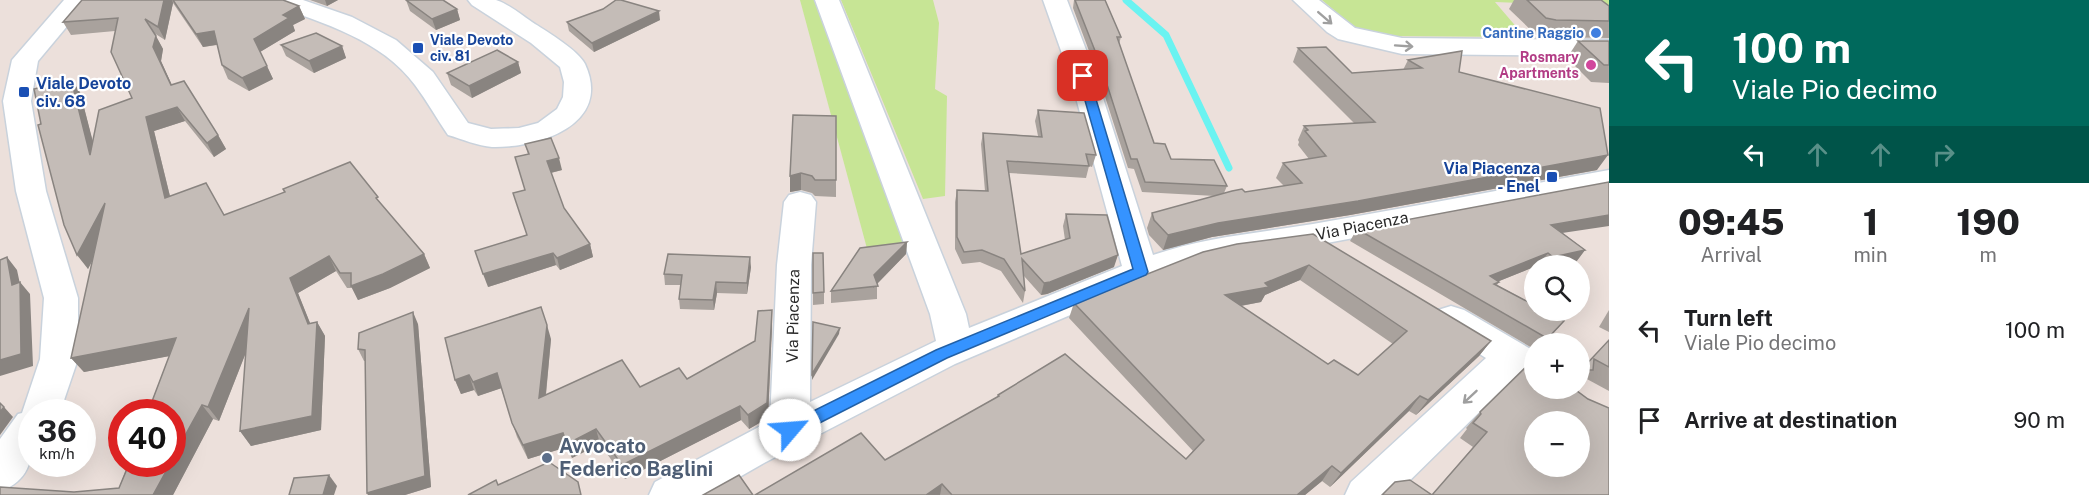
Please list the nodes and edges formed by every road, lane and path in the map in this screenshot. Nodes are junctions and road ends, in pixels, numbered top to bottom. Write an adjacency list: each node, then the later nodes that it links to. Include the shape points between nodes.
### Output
1 (77, 0): 16 (street, via 25,60 17,101 31,191 61,298 59,359)
2 (281, 0): 3 (street, via 344,22 387,45 424,78 458,129 490,138 521,137 548,129 569,114 577,97 573,64)
3 (480, 0)
4 (827, 0): 14 (street, via 948,315)
5 (1055, 0): 12 (street, via 1083,76)
6 (1305, 0): 7 (street, one-way to 7, via 1336,27 1367,40 1402,46)
7 (1609, 48)
8 (1609, 180): 10 (street, Via Piacenza)
9 (800, 202): 17 (street, Via Piacenza, via 794,265)
10 (1311, 236): 11 (street); 12 (street, Via Piacenza, via 1230,246)
11 (1351, 260)
12 (1141, 272): 14 (street, Via Piacenza)
13 (1422, 302): 15 (street)
14 (956, 348): 17 (street, Via Piacenza)
15 (1524, 363): 21 (street, one-way to 21)
16 (45, 399)
17 (790, 430): 20 (street, Via Piacenza)
18 (18, 447): 19 (street)
19 (0, 473)
20 (670, 495)
21 (1366, 495)

